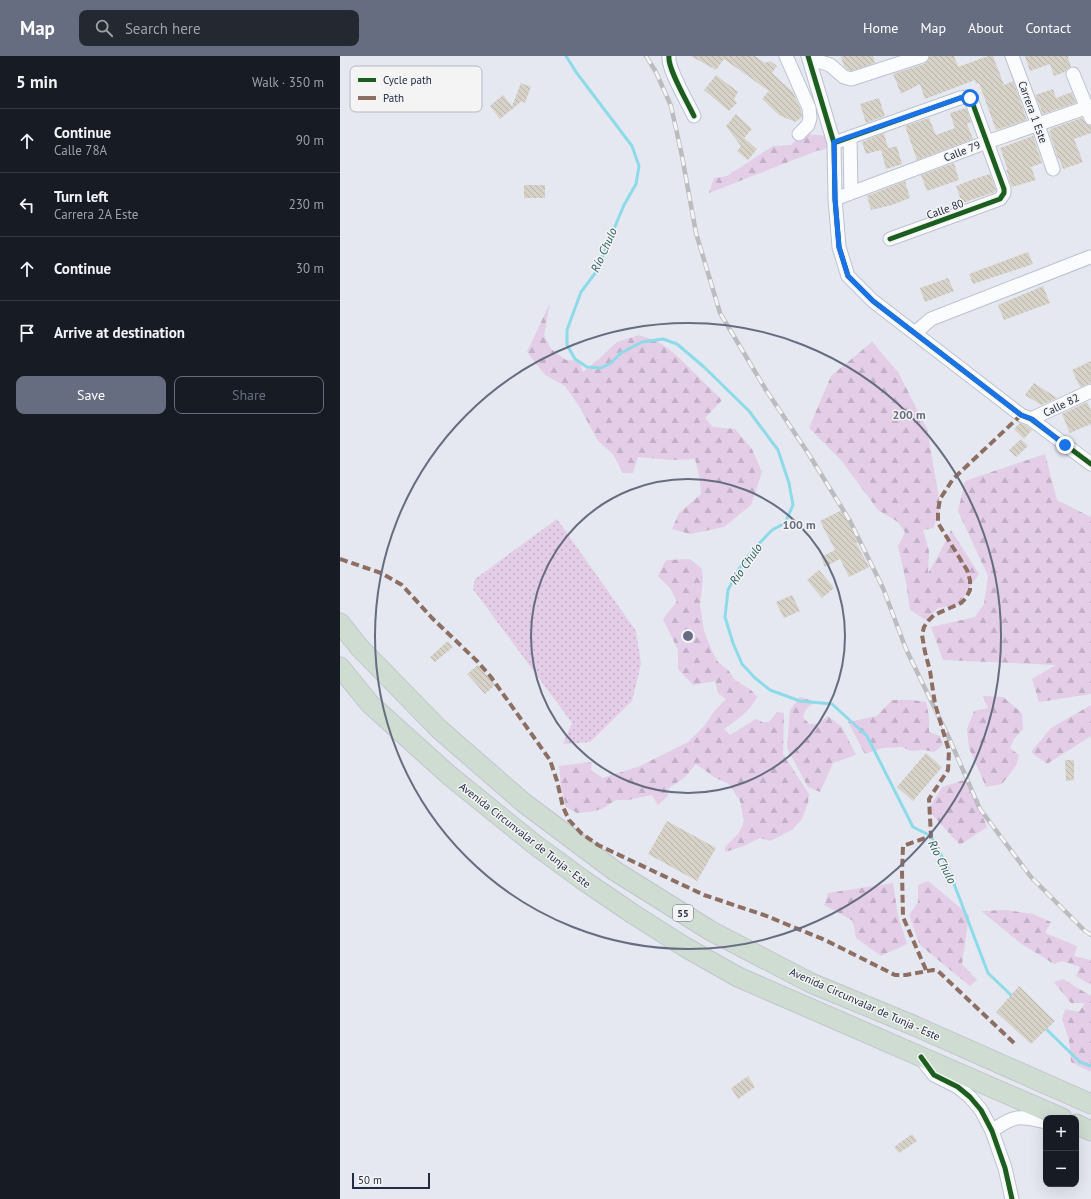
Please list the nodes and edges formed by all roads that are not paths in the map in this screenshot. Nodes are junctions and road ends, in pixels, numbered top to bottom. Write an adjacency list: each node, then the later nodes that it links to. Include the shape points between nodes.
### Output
1 (669, 56): 8 (street, via 670,68)
2 (786, 56): 10 (street, via 809,108 808,125)
3 (922, 56): 5 (street, via 851,79 844,77 830,65)
4 (1012, 56): 9 (street, Carrera 1 Este)
5 (808, 57): 12 (street)
6 (1073, 74): 7 (street)
7 (1090, 111): 9 (street, Calle 79)
8 (694, 116)
9 (1038, 124): 13 (street, Calle 79); 14 (street, Carrera 1 Este)
10 (799, 134)
11 (850, 136): 12 (street); 13 (street, via 968,97); 15 (street)
12 (834, 142): 16 (street)
13 (987, 142): 15 (street, Calle 79); 17 (street, Calle 80, via 1004,188 1004,194 1000,199)
14 (1053, 169)
15 (851, 194): 16 (street, Calle 79)
16 (835, 199): 19 (street, via 839,247 848,276 873,301)
17 (890, 240)
18 (1090, 257): 19 (street, via 931,319)
19 (915, 333): 21 (street)
20 (1091, 391): 21 (street, Calle 82)
21 (1026, 417): 22 (street)
22 (1091, 464)
23 (340, 623): 26 (highway, Avenida Circunvalar de Tunja - Este / 55, via 360,648 439,729 524,803 615,871 711,931 811,983)
24 (340, 667): 25 (highway, Avenida Circunvalar de Tunja - Este / 55, via 370,704 450,776 534,844 633,914 738,977)
25 (921, 1057): 27 (highway, Avenida Circunvalar de Tunja - Este / 55); 30 (street, via 934,1075 958,1087 970,1097 981,1110)
26 (1091, 1104)
27 (1049, 1115)
28 (1043, 1118): 30 (street, via 1015,1118)
29 (1079, 1127): 31 (highway, Avenida Circunvalar de Tunja - Este / 55)
30 (992, 1131): 32 (street, via 1005,1168)
31 (1091, 1131)
32 (1012, 1199)

